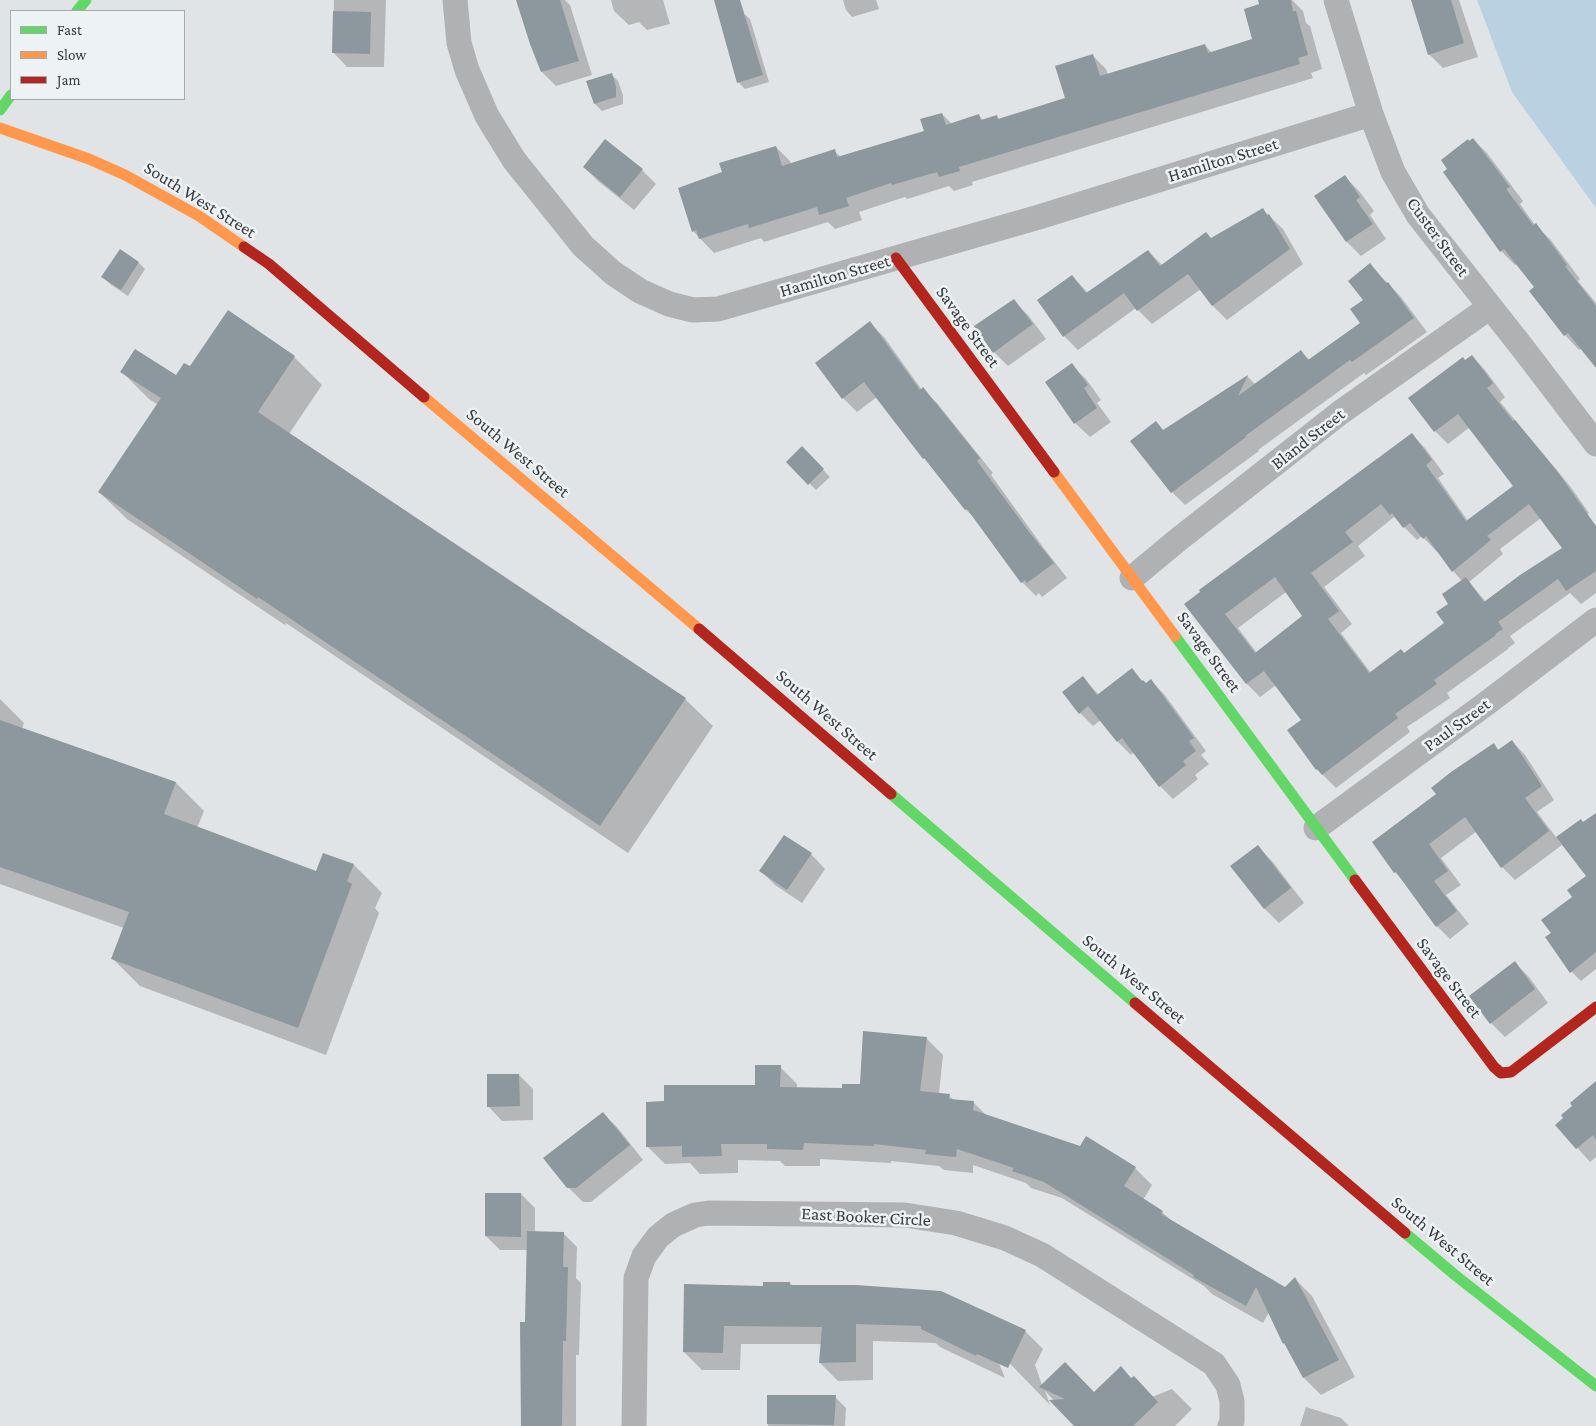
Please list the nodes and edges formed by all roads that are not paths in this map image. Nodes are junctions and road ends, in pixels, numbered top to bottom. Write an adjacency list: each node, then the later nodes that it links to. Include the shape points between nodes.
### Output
1 (86, 0): 4 (street)
2 (454, 0): 9 (street, Hamilton Street, via 459,43 467,70 487,116 514,160 583,246 613,273 640,291 693,310 718,309)
3 (1336, 0): 7 (street, Custer Street)
4 (78, 10)
5 (10, 96): 6 (street)
6 (0, 110)
7 (1371, 114): 9 (street, Hamilton Street); 10 (street, Custer Street, via 1393,172 1418,216)
8 (0, 128): 16 (street, South West Street, via 125,175 199,216 269,264 1448,1270)
9 (896, 258): 12 (street, Savage Street)
10 (1490, 307): 11 (street, Custer Street); 12 (street, Bland Street, via 1341,412)
11 (1596, 444)
12 (1132, 578): 14 (street, Savage Street)
13 (1596, 620): 14 (street, Paul Street)
14 (1316, 828): 15 (street, Savage Street, via 1501,1073 1512,1072)
15 (1596, 1007)
16 (1596, 1386)
17 (634, 1426): 18 (street, East Booker Circle, via 636,1278 641,1263 658,1236 673,1225 709,1213 905,1215 956,1223 1005,1238 1042,1255 1214,1364 1228,1385 1232,1401)
18 (1230, 1426)

